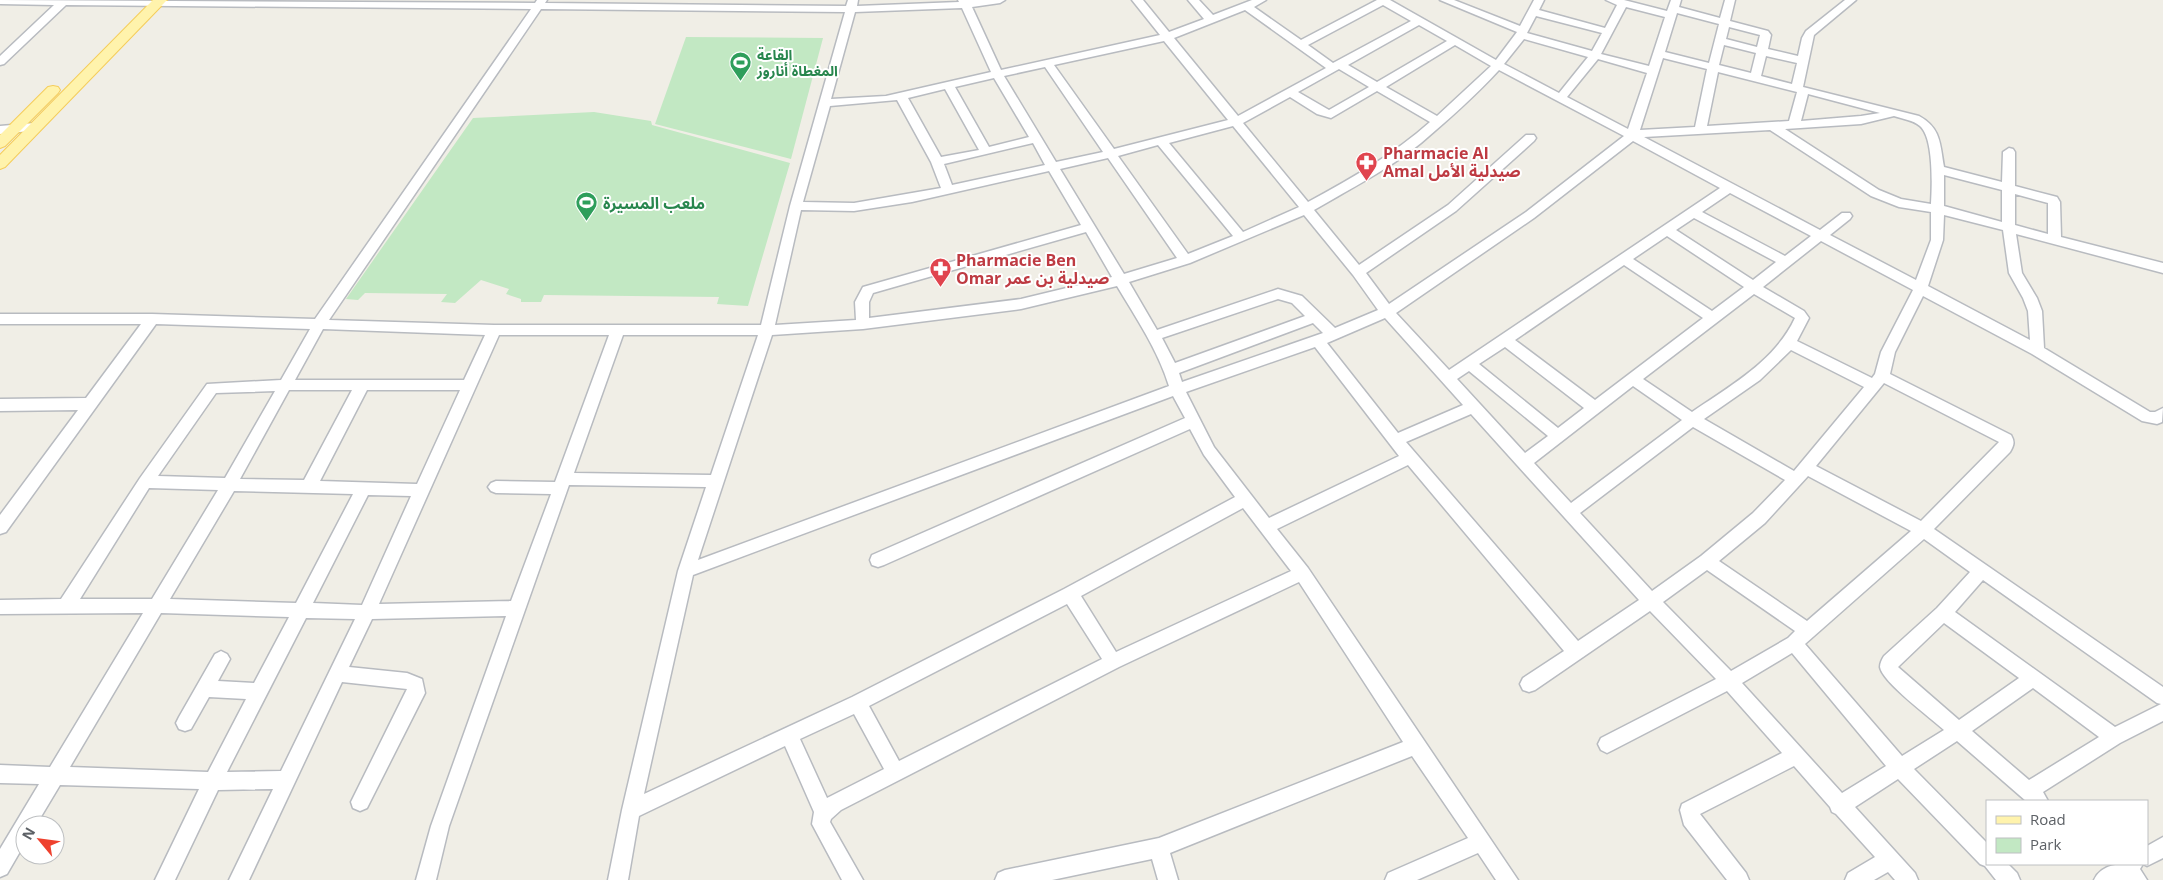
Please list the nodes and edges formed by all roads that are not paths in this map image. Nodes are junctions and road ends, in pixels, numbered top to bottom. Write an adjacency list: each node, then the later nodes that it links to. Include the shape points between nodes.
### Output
1 (1000, 0): 14 (street)
2 (1137, 0): 25 (street)
3 (1193, 0): 20 (street)
4 (1261, 0): 17 (street)
5 (1539, 0): 19 (street)
6 (1730, 0): 22 (street)
7 (1851, 0): 32 (street, via 1810,33)
8 (64, 1): 9 (street); 13 (street); 33 (street)
9 (151, 1): 15 (street); 54 (main road); 54 (main road, via 35,127)
10 (1382, 1): 21 (street); 28 (street)
11 (1451, 1): 24 (street)
12 (1616, 1): 18 (street); 23 (street)
13 (2, 2)
14 (964, 3): 16 (street, via 911,9); 39 (street)
15 (540, 4): 16 (street); 94 (street)
16 (852, 4): 47 (street)
17 (1246, 6): 20 (street); 28 (street)
18 (1673, 8): 22 (street); 30 (street)
19 (1534, 12): 23 (street); 24 (street)
20 (1211, 20): 25 (street)
21 (1419, 21): 26 (street); 35 (street)
22 (1725, 22): 27 (street); 29 (street, via 1764,33)
23 (1609, 32): 31 (street)
24 (1522, 33): 31 (street); 36 (street)
25 (1167, 37): 34 (street); 49 (street)
26 (1455, 41): 36 (street); 42 (street)
27 (1720, 41): 29 (street); 37 (street)
28 (1301, 45): 35 (street)
29 (1762, 52): 32 (street); 40 (street)
30 (1660, 54): 37 (street); 38 (street)
31 (1596, 55): 38 (street); 46 (street)
32 (1803, 61): 43 (street)
33 (0, 62)
34 (1048, 64): 39 (street); 62 (street)
35 (1335, 66): 42 (street); 44 (street)
36 (1498, 66): 46 (street); 50 (street)
37 (1713, 68): 40 (street); 53 (street)
38 (1653, 71): 55 (street)
39 (998, 75): 41 (street); 57 (street)
40 (1755, 78): 43 (street)
41 (949, 86): 45 (street); 60 (street)
42 (1377, 87): 44 (street, via 1331,114 1321,112); 50 (street)
43 (1800, 89): 48 (street); 51 (street)
44 (1290, 92): 49 (street)
45 (901, 96): 47 (street); 63 (street)
46 (1560, 98): 55 (street)
47 (824, 103): 70 (street)
48 (1894, 113): 51 (street, via 1861,120); 66 (street, via 1927,125)
49 (1236, 122): 59 (street); 71 (street)
50 (1439, 122): 71 (street, via 1354,182)
51 (1794, 125): 52 (street)
52 (1774, 127): 53 (street); 72 (street, via 1888,200)
53 (1700, 130): 55 (street)
54 (20, 133): 56 (main road); 64 (main road)
55 (1633, 135): 67 (street); 89 (street, via 1530,215)
56 (1, 137)
57 (1037, 138): 60 (street); 65 (street)
58 (1530, 138): 85 (street, via 1452,208)
59 (1162, 141): 62 (street); 79 (street)
60 (986, 152): 63 (street)
61 (2009, 152): 68 (street)
62 (1110, 154): 65 (street); 82 (street)
63 (937, 162): 69 (street)
64 (0, 164)
65 (1052, 167): 69 (street); 75 (street)
66 (1938, 169): 68 (street); 72 (street)
67 (1730, 187): 73 (street); 78 (street)
68 (2009, 188): 76 (street); 80 (street, via 2054,202)
69 (948, 190): 70 (street, via 854,207)
70 (796, 206): 98 (street)
71 (1306, 209): 79 (street); 85 (street)
72 (1938, 210): 76 (street); 88 (street, via 1937,240)
73 (1693, 212): 77 (street); 83 (street)
74 (1846, 216): 78 (street)
75 (1089, 228): 86 (street); 95 (street, via 868,290 861,302)
76 (2008, 229): 80 (street); 104 (street, via 2018,283 2029,297 2039,324)
77 (1666, 230): 81 (street); 87 (street)
78 (1821, 236): 83 (street); 88 (street)
79 (1241, 238): 82 (street)
80 (2055, 241): 84 (street)
81 (1624, 259): 91 (street); 101 (street)
82 (1185, 260): 86 (street)
83 (1786, 262): 87 (street)
84 (2163, 268)
85 (1358, 272): 89 (street)
86 (1121, 280): 95 (street, via 1020,304); 100 (street)
87 (1753, 287): 91 (street); 103 (street, via 1802,318)
88 (1920, 289): 104 (street); 109 (street, via 1888,352)
89 (1386, 312): 99 (street); 107 (street)
90 (1316, 317): 99 (street); 100 (street, via 1297,299 1278,294); 106 (street)
91 (1712, 318): 108 (street)
92 (0, 319): 93 (street)
93 (152, 319): 94 (street); 114 (street)
94 (320, 323): 96 (street); 110 (street)
95 (863, 324): 98 (street)
96 (494, 330): 97 (street); 111 (street)
97 (618, 330): 98 (street); 128 (street)
98 (766, 330): 126 (street)
99 (1333, 335): 102 (street)
100 (1154, 336): 106 (street)
101 (1505, 339): 105 (street); 117 (street)
102 (1318, 341): 113 (street); 122 (street)
103 (1787, 342): 109 (street); 119 (street, via 1759,374)
104 (2037, 350): 118 (street, via 2147,417 2156,418)
105 (1469, 364): 107 (street); 121 (street)
106 (1171, 370): 113 (street)
107 (1447, 379): 116 (street)
108 (1633, 379): 117 (street); 119 (street)
109 (1878, 381): 125 (street); 138 (street, via 2007,442 2005,448)
110 (285, 385): 112 (street); 127 (street, via 212,388); 129 (street)
111 (469, 385): 112 (street); 133 (street)
112 (362, 386): 131 (street)
113 (1177, 389): 120 (street); 141 (street)
114 (89, 404): 115 (street); 136 (street)
115 (0, 405)
116 (1473, 407): 122 (street); 124 (street)
117 (1595, 408): 121 (street)
118 (2163, 414)
119 (1693, 420): 125 (street); 135 (street)
120 (1193, 421): 134 (street, via 1209,451); 139 (street)
121 (1558, 436): 124 (street)
122 (1395, 440): 123 (street)
123 (1410, 457): 137 (street); 154 (street)
124 (1524, 462): 135 (street)
125 (1801, 474): 138 (street); 140 (street, via 1759,518)
126 (716, 481): 128 (street); 141 (street)
127 (145, 482): 129 (street); 148 (street)
128 (562, 484): 130 (street); 149 (street)
129 (229, 485): 131 (street); 146 (street)
130 (496, 487)
131 (308, 488): 132 (street)
132 (363, 489): 133 (street); 150 (street)
133 (423, 490): 151 (street)
134 (1245, 499): 137 (street); 144 (street)
135 (1570, 512): 145 (street)
136 (0, 526)
137 (1266, 527): 143 (street)
138 (1923, 530): 142 (street); 153 (street)
139 (878, 560)
140 (1707, 561): 145 (street); 153 (street)
141 (686, 571): 182 (street)
142 (1981, 571): 152 (street); 163 (street)
143 (1302, 573): 156 (street); 171 (street)
144 (1070, 594): 156 (street); 164 (street)
145 (1651, 601): 154 (street); 159 (street)
146 (157, 606): 148 (street); 150 (street); 176 (street)
147 (0, 607): 148 (street)
148 (65, 608)
149 (516, 608): 151 (street); 194 (street, via 440,826)
150 (301, 611): 151 (street); 162 (street)
151 (367, 612): 157 (street)
152 (1943, 612): 158 (street); 167 (street, via 1890,662 1889,667 1892,674)
153 (1800, 636): 159 (street); 173 (street)
154 (1576, 652): 160 (street)
155 (221, 659): 161 (street)
156 (1113, 662): 174 (street)
157 (338, 674): 177 (street); 180 (street, via 407,681 416,686 416,693)
158 (2033, 678): 167 (street); 169 (street)
159 (1729, 682): 170 (street); 172 (street)
160 (1529, 684)
161 (204, 689): 162 (street); 166 (street)
162 (259, 691): 178 (street)
163 (2163, 697)
164 (858, 703): 168 (street); 174 (street)
165 (2163, 712): 169 (street)
166 (185, 723)
167 (1959, 730): 173 (street); 179 (street)
168 (790, 736): 182 (street); 183 (street)
169 (2114, 737): 179 (street)
170 (1607, 744)
171 (1416, 746): 184 (street); 186 (street)
172 (1796, 756): 181 (street); 201 (street, via 1689,810 1690,818)
173 (1900, 768): 181 (street); 187 (street)
174 (895, 772): 183 (street)
175 (0, 774): 176 (street)
176 (55, 774): 178 (street); 191 (street)
177 (287, 780): 178 (street); 193 (street)
178 (213, 781): 192 (street)
179 (2033, 796)
180 (360, 802)
181 (1839, 806): 189 (street)
182 (631, 810): 195 (street)
183 (824, 812): 196 (street, via 821,824)
184 (1482, 841): 199 (street); 200 (street)
185 (2163, 847): 188 (street)
186 (1159, 848): 197 (street); 198 (street)
187 (1986, 855)
188 (2148, 855)
189 (1889, 860): 202 (street); 203 (street)
190 (1995, 865): 204 (street)
191 (0, 868)
192 (165, 880)
193 (239, 880)
194 (426, 880)
195 (618, 880)
196 (853, 880)
197 (1005, 880)
198 (1168, 880)
199 (1395, 880)
200 (1508, 880)
201 (1739, 880)
202 (1856, 880)
203 (1908, 880)
204 (2010, 880)

